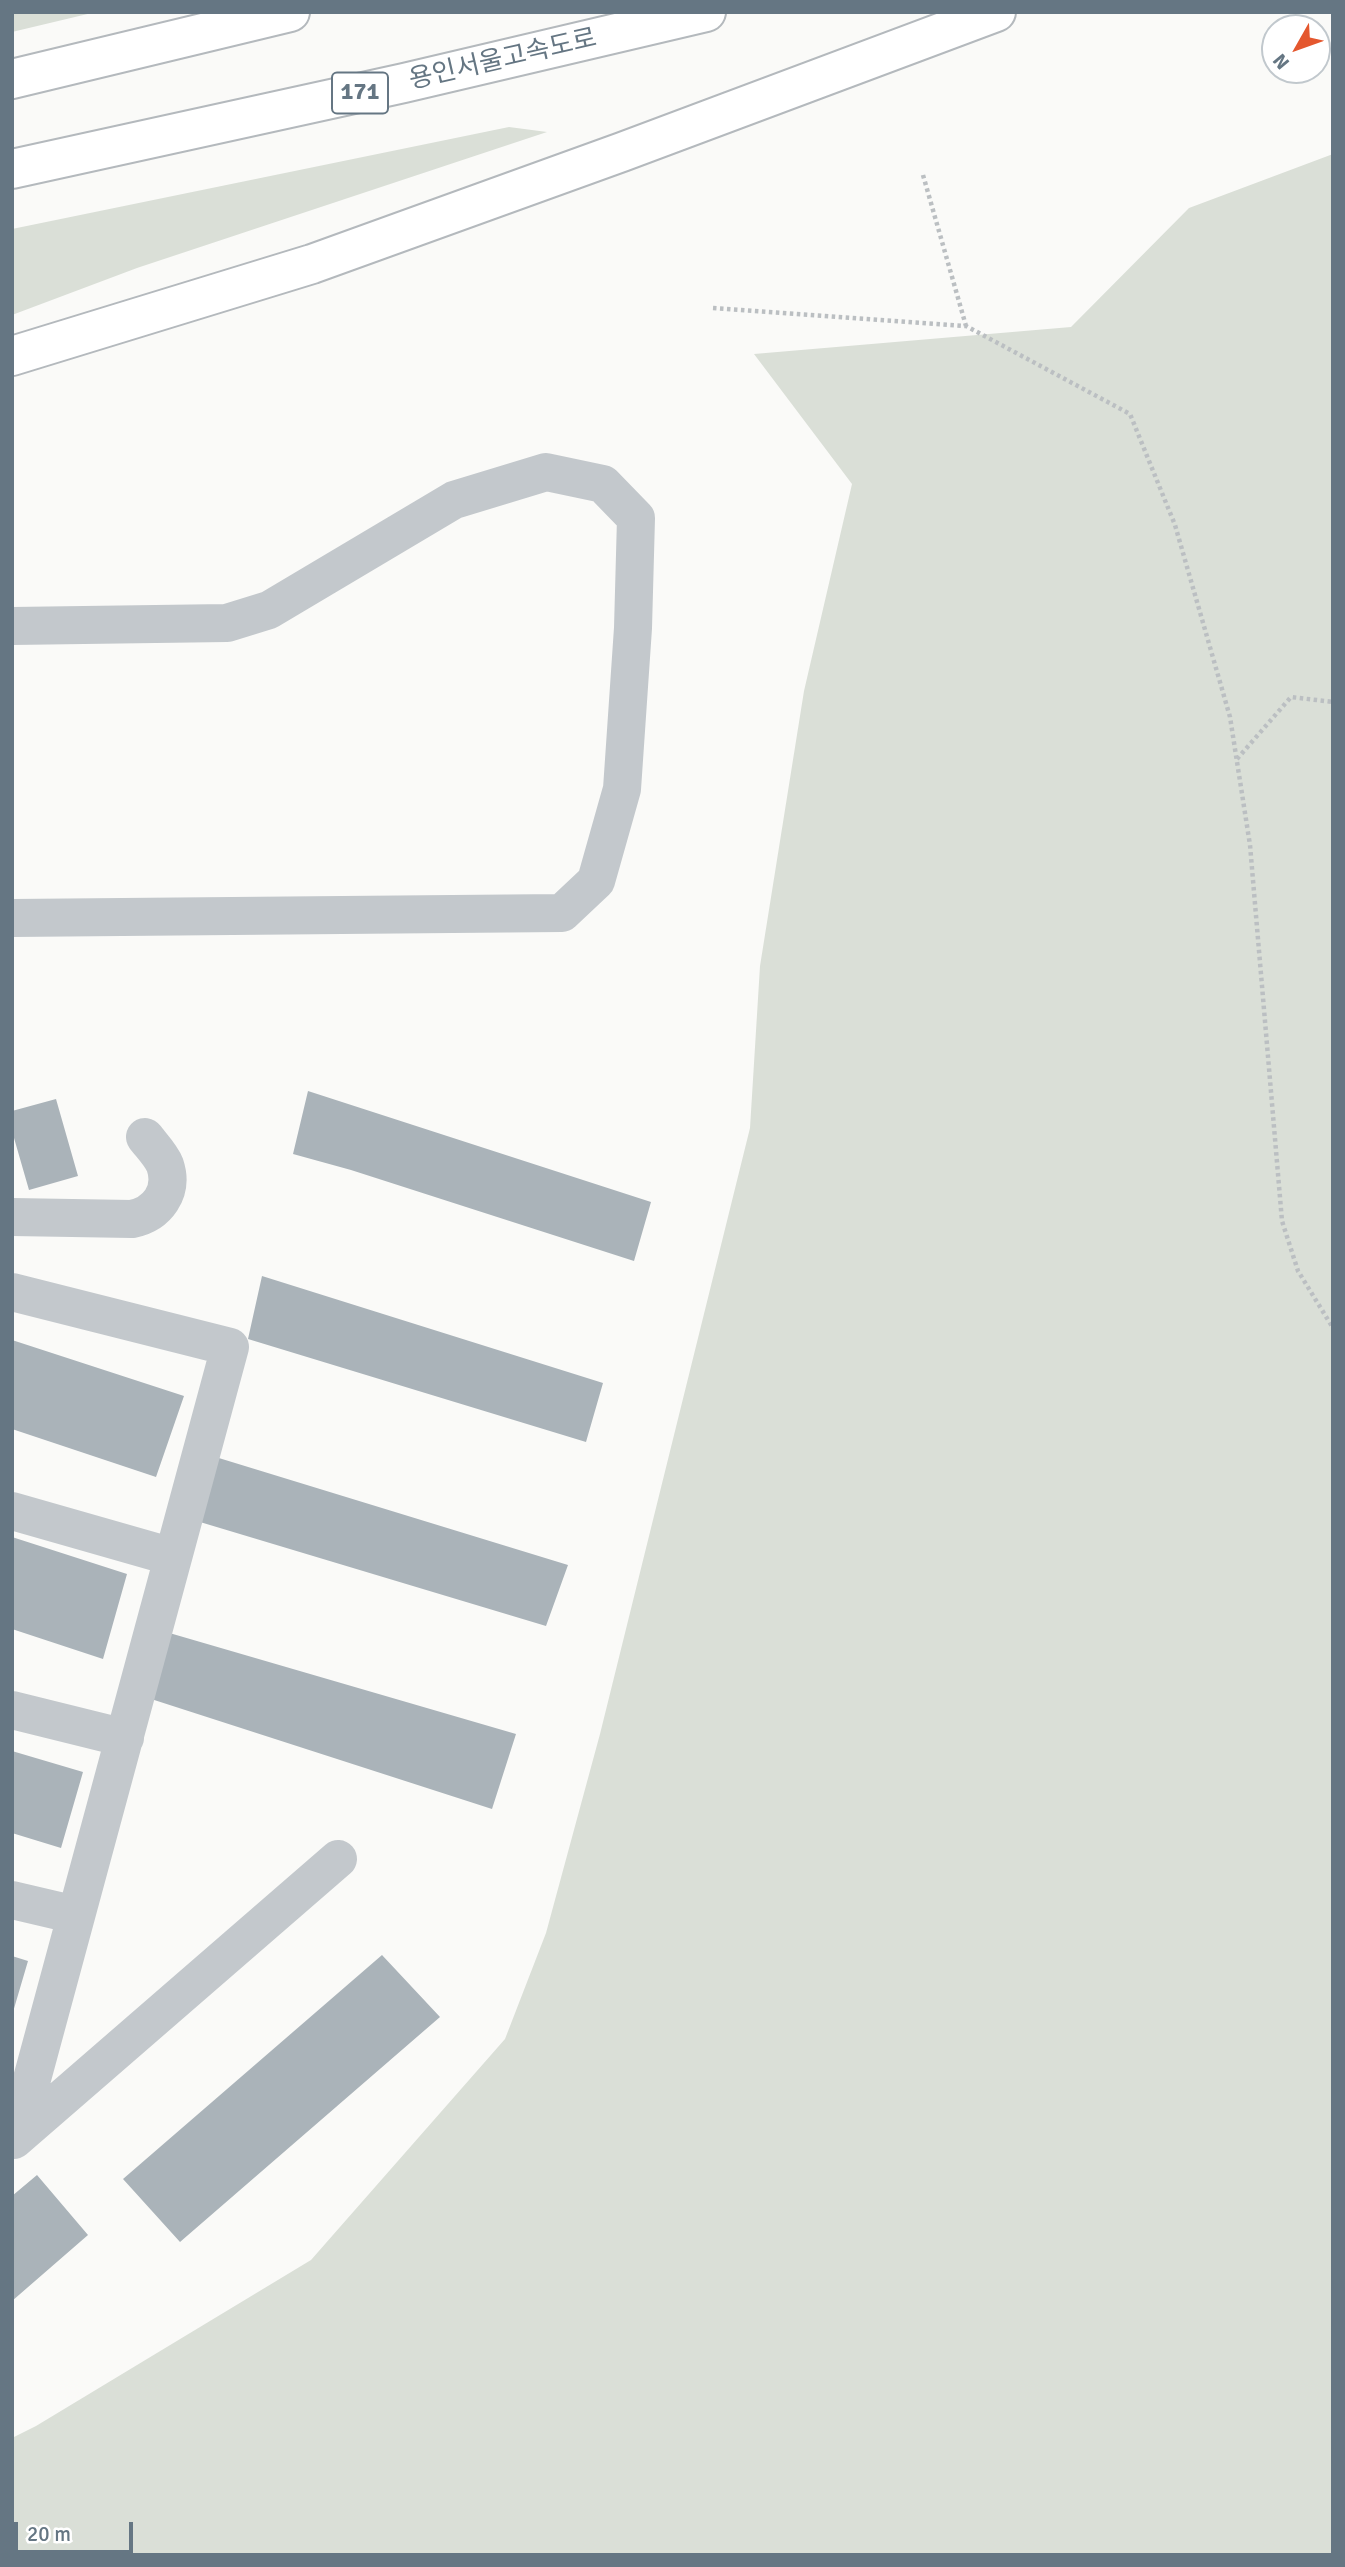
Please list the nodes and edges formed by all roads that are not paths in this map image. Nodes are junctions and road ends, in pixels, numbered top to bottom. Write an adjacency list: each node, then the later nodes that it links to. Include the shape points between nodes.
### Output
1 (290, 12): 4 (highway)
2 (706, 12): 5 (highway, 용인서울고속도로 / 171)
3 (996, 12): 6 (highway, via 312,264)
4 (12, 79)
5 (12, 169)
6 (12, 356)
7 (12, 626): 8 (street, via 227,623 269,610 454,500 545,472 603,484 636,518 622,789 596,881 562,913)
8 (12, 918)
9 (145, 1137): 10 (street, via 164,1165 167,1185 159,1205 146,1216)
10 (12, 1217)
11 (12, 1292): 13 (street, via 230,1347)
12 (12, 1511): 13 (street)
13 (173, 1557): 15 (street)
14 (12, 1710): 15 (street)
15 (125, 1738): 18 (street)
16 (338, 1859): 20 (street)
17 (12, 1900): 18 (street)
18 (76, 1915): 19 (street)
19 (22, 2075): 20 (street)
20 (14, 2140)

